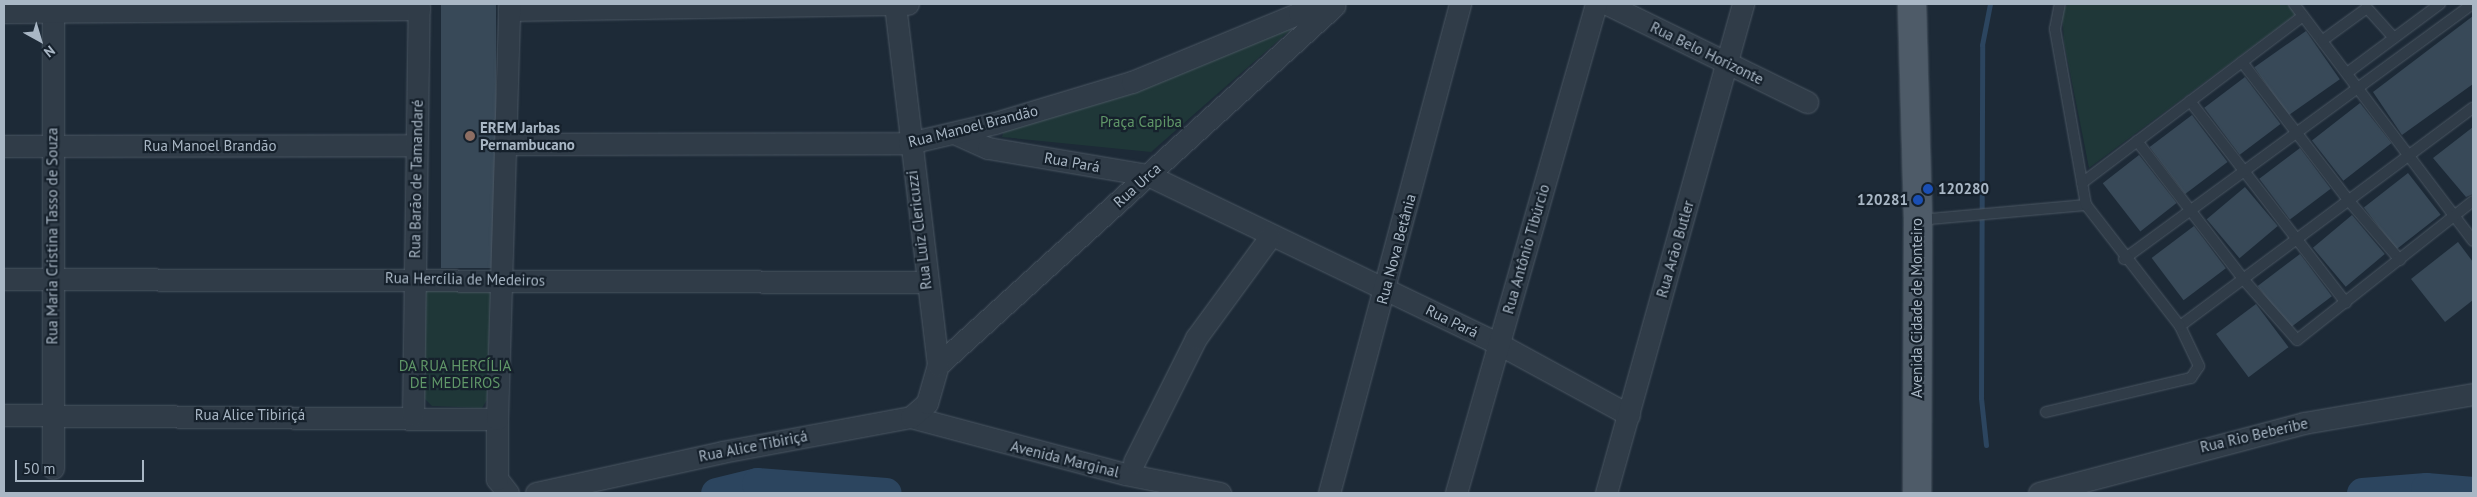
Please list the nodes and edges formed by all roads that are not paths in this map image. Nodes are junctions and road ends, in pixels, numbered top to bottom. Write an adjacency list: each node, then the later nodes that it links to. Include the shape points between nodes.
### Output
1 (1460, 4): 54 (street, Rua Nova Betânia)
2 (1743, 4): 18 (street, Rua Arão Butler)
3 (1912, 4): 42 (main road, Avenida Cidade de Monteiro)
4 (2060, 4): 36 (lane, via 2055,29)
5 (2294, 4): 15 (lane)
6 (2440, 4): 16 (lane)
7 (2472, 4): 21 (lane)
8 (899, 5): 12 (street); 28 (street, Rua Luiz Clericuzzi)
9 (1606, 5): 18 (street, Rua Belo Horizonte); 57 (street, Rua Antônio Tibúrcio)
10 (419, 6): 13 (street); 30 (street, Rua Barão de Tamandaré)
11 (1335, 6): 25 (street, Rua Manoel Brandão, via 1299,13 1132,82); 35 (street, Rua Urca)
12 (509, 7): 29 (street)
13 (52, 8): 14 (street); 32 (street, Rua Maria Cristina Tasso de Souza)
14 (4, 12)
15 (2304, 16): 17 (lane); 19 (lane)
16 (2394, 38): 17 (lane, via 2367,8); 20 (lane)
17 (2323, 40): 20 (lane)
18 (1727, 62): 23 (street, Rua Belo Horizonte); 64 (street, Rua Arão Butler)
19 (2242, 62): 22 (lane); 26 (lane)
20 (2346, 73): 21 (lane)
21 (2357, 88): 26 (lane); 33 (lane)
22 (2190, 101): 27 (lane); 34 (lane)
23 (1807, 102)
24 (2473, 108): 33 (lane)
25 (954, 133): 28 (street, Rua Manoel Brandão); 35 (street, Rua Pará, via 988,148)
26 (2297, 133): 34 (lane); 38 (lane)
27 (2137, 141): 36 (lane); 40 (lane)
28 (909, 143): 29 (street, Rua Manoel Brandão); 53 (street, Rua Luiz Clericuzzi)
29 (505, 144): 51 (street)
30 (416, 145): 32 (street, Rua Manoel Brandão); 48 (street, Rua Barão de Tamandaré)
31 (4, 146): 32 (street, Rua Manoel Brandão)
32 (52, 146): 50 (street, Rua Maria Cristina Tasso de Souza)
33 (2409, 156): 38 (lane); 41 (lane)
34 (2243, 173): 40 (lane); 44 (lane)
35 (1148, 175): 43 (street, Rua Pará); 58 (street, Rua Urca)
36 (2082, 183): 39 (lane)
37 (2473, 201): 41 (lane)
38 (2349, 202): 44 (lane); 47 (lane)
39 (2086, 206): 42 (lane); 46 (lane)
40 (2190, 212): 46 (lane); 52 (lane)
41 (2454, 216): 45 (lane); 47 (lane)
42 (1918, 220): 75 (main road, Avenida Cidade de Monteiro)
43 (1270, 236): 54 (street, Rua Pará); 67 (street, via 1196,338)
44 (2297, 240): 52 (lane); 55 (lane)
45 (2473, 241)
46 (2124, 260): 56 (lane)
47 (2400, 260): 55 (lane)
48 (414, 278): 50 (street, Rua Hercília de Medeiros); 51 (street, Rua Hercília de Medeiros); 63 (street, Rua Barão de Tamandaré)
49 (4, 279): 50 (street, Rua Hercília de Medeiros)
50 (51, 279): 62 (street, Rua Maria Cristina Tasso de Souza)
51 (504, 280): 53 (street, Rua Hercília de Medeiros); 66 (street)
52 (2244, 280): 55 (lane, via 2298,340); 56 (lane)
53 (925, 282): 58 (street, Rua Luiz Clericuzzi)
54 (1386, 288): 57 (street, Rua Pará); 72 (street, Rua Nova Betânia)
55 (2346, 303)
56 (2180, 326): 60 (lane, via 2199,366 2191,378)
57 (1505, 348): 64 (street, Rua Pará); 73 (street, Rua Antônio Tibúrcio)
58 (938, 366): 65 (street, via 932,393)
59 (2473, 394): 76 (street, Rua Rio Beberibe, via 2304,423)
60 (2046, 412)
61 (4, 415): 62 (street, Rua Alice Tibiriçá)
62 (52, 415): 63 (street, Rua Alice Tibiriçá); 68 (street, Rua Maria Cristina Tasso de Souza)
63 (413, 415): 66 (street, Rua Alice Tibiriçá)
64 (1629, 415): 74 (street, Rua Arão Butler)
65 (911, 417): 70 (street, Rua Alice Tibiriçá, via 722,452); 71 (street, Avenida Marginal, via 1115,472)
66 (497, 419): 69 (street, via 497,479)
67 (1134, 462)
68 (54, 468)
69 (508, 493)
70 (536, 493)
71 (1220, 493)
72 (1329, 493)
73 (1456, 493)
74 (1606, 493)
75 (1917, 493)
76 (2039, 493)

